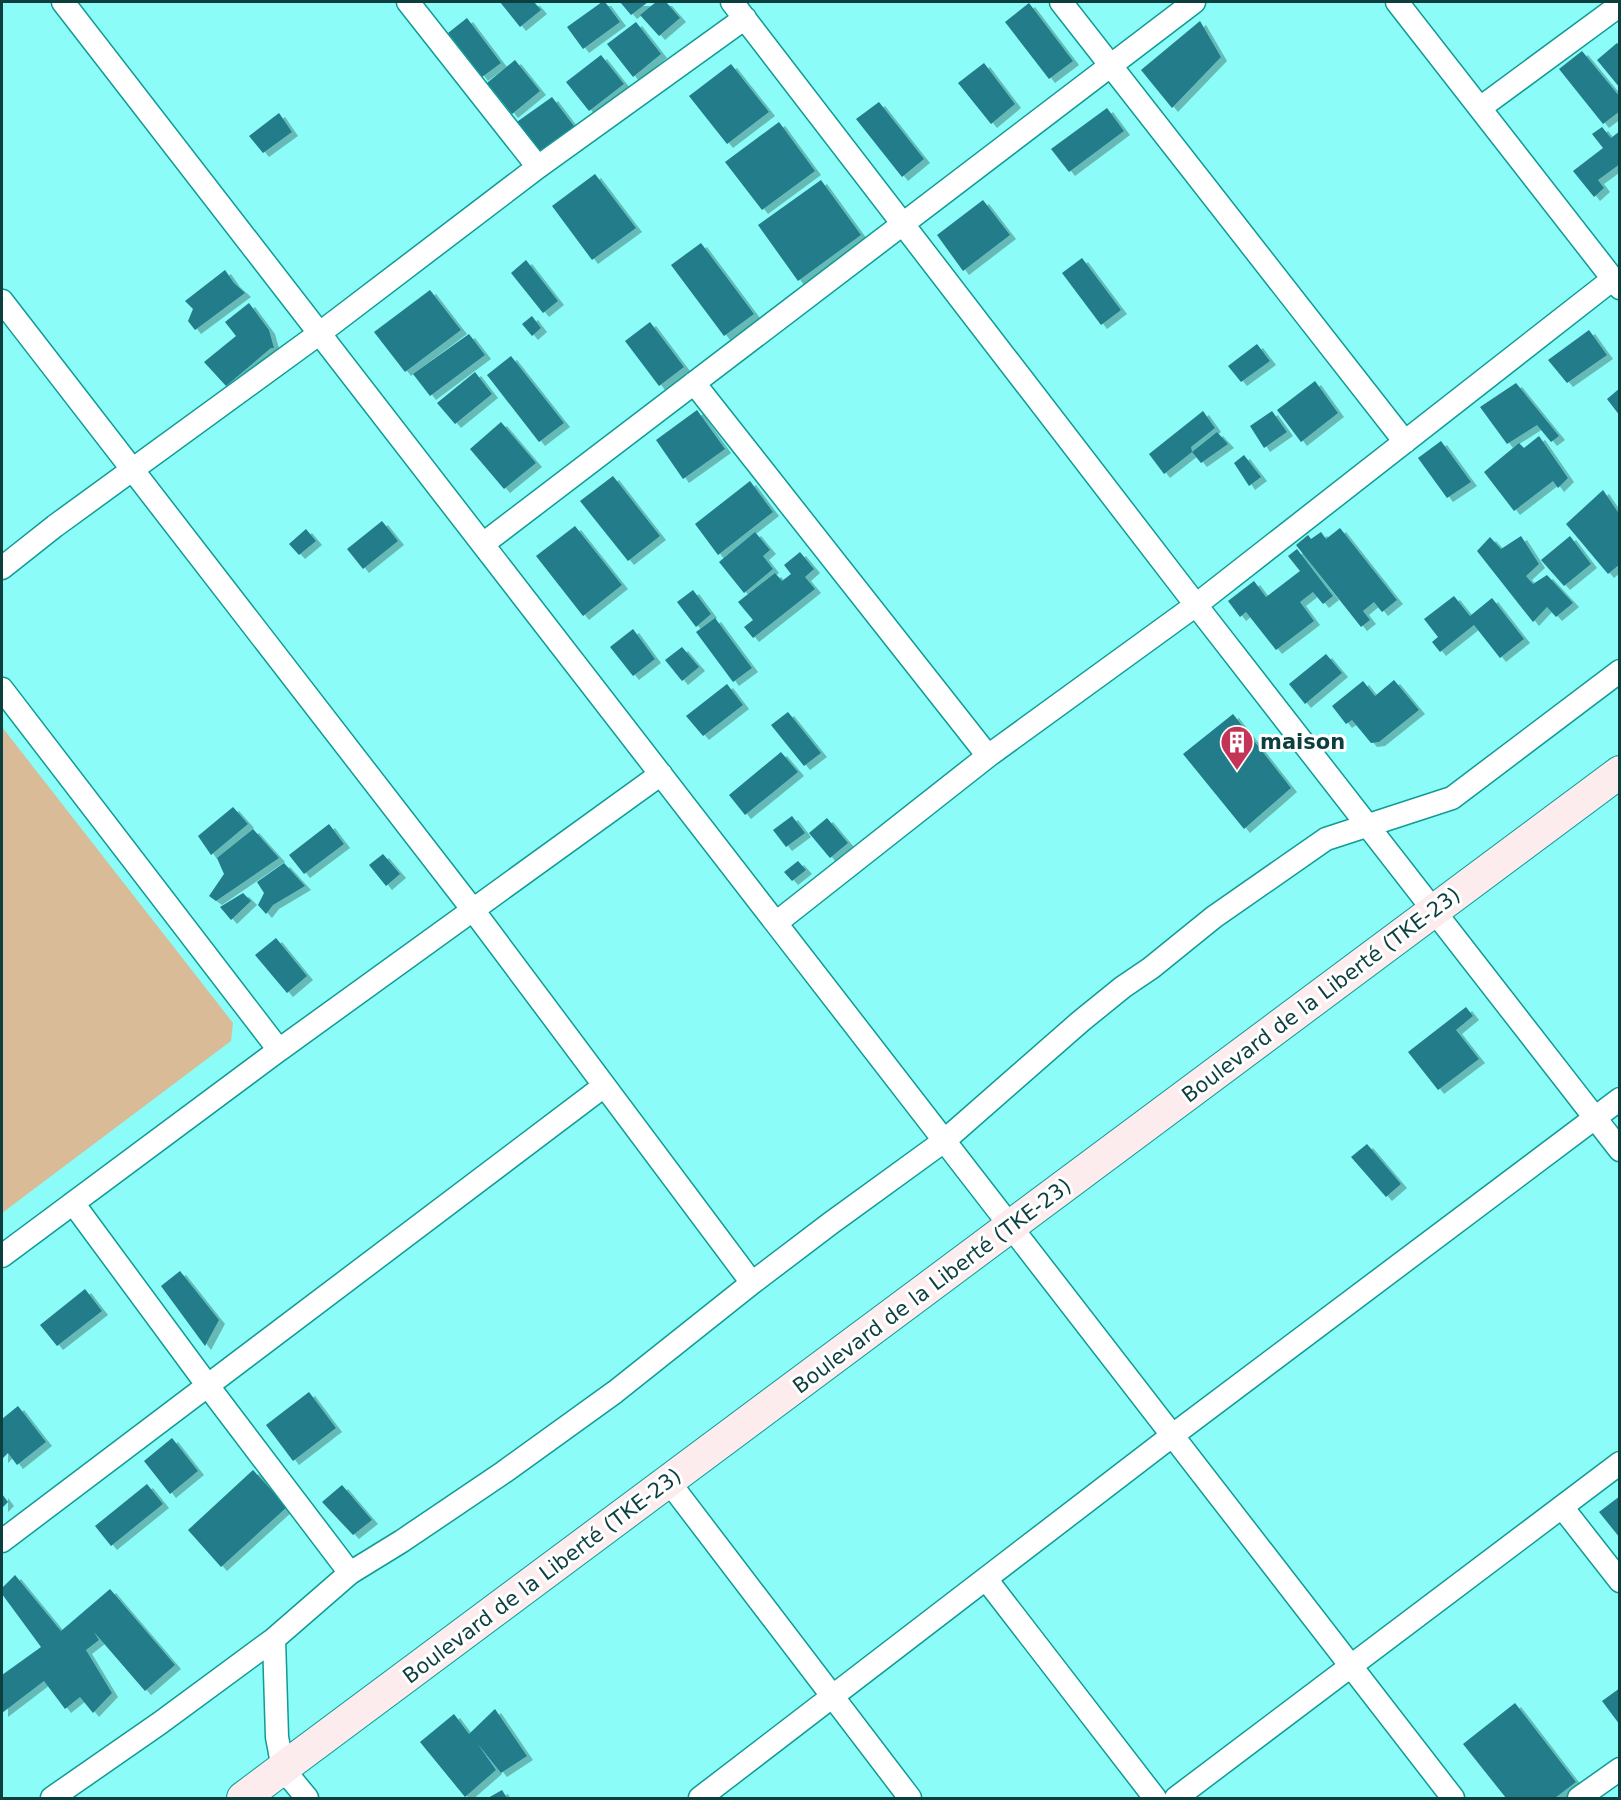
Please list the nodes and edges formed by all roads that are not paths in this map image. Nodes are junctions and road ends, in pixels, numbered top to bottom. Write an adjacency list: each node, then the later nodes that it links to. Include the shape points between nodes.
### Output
1 (63, 2): 14 (street)
2 (408, 2): 10 (street)
3 (1061, 2): 8 (street)
4 (1194, 2): 8 (street)
5 (1396, 2): 9 (street)
6 (1620, 5): 9 (street)
7 (739, 10): 10 (street); 11 (street)
8 (1111, 65): 11 (street); 16 (street)
9 (1480, 108): 12 (street)
10 (538, 167): 14 (street)
11 (903, 224): 15 (street); 20 (street)
12 (1616, 284): 16 (street)
13 (2, 301): 17 (street)
14 (320, 333): 17 (street); 18 (street)
15 (694, 383): 18 (street); 23 (street)
16 (1405, 442): 20 (street)
17 (132, 470): 19 (street); 27 (street)
18 (483, 544): 25 (street)
19 (2, 568)
20 (1196, 605): 23 (street); 26 (street)
21 (1620, 671): 26 (street, via 1452,798)
22 (2, 689): 30 (street)
23 (987, 756): 29 (street)
24 (1620, 772): 28 (street, Boulevard de la Liberté (TKE-23))
25 (661, 774): 27 (street); 29 (street)
26 (1369, 825): 28 (street); 34 (street, via 1326,839 1214,917 1081,1021)
27 (473, 910): 30 (street); 31 (street)
28 (1435, 910): 33 (street); 37 (street, Boulevard de la Liberté (TKE-23))
29 (776, 923): 34 (street)
30 (279, 1050): 36 (street)
31 (604, 1086): 39 (street); 40 (street)
32 (1620, 1099): 33 (street)
33 (1595, 1118): 35 (street); 41 (street)
34 (944, 1141): 37 (street); 39 (street)
35 (1620, 1150)
36 (73, 1203): 38 (street); 40 (street)
37 (1010, 1227): 41 (street); 43 (street, Boulevard de la Liberté (TKE-23))
38 (2, 1257)
39 (752, 1283): 46 (street, via 532,1452)
40 (208, 1386): 45 (street); 46 (street)
41 (1173, 1435): 47 (street); 50 (street)
42 (1620, 1463): 44 (street)
43 (669, 1482): 51 (street); 53 (street, Boulevard de la Liberté (TKE-23))
44 (1562, 1507): 48 (street); 50 (street)
45 (2, 1541)
46 (350, 1573): 49 (street)
47 (986, 1579): 51 (street); 59 (street)
48 (1620, 1581)
49 (274, 1639): 53 (street, via 277,1737); 54 (street)
50 (1351, 1667): 60 (street); 61 (street)
51 (833, 1697): 57 (street); 58 (street)
52 (1620, 1768): 62 (street)
53 (283, 1769): 55 (street, Boulevard de la Liberté (TKE-23)); 56 (street)
54 (52, 1798)
55 (243, 1798)
56 (307, 1798)
57 (700, 1798)
58 (910, 1798)
59 (1155, 1798)
60 (1176, 1798)
61 (1453, 1798)
62 (1579, 1798)

